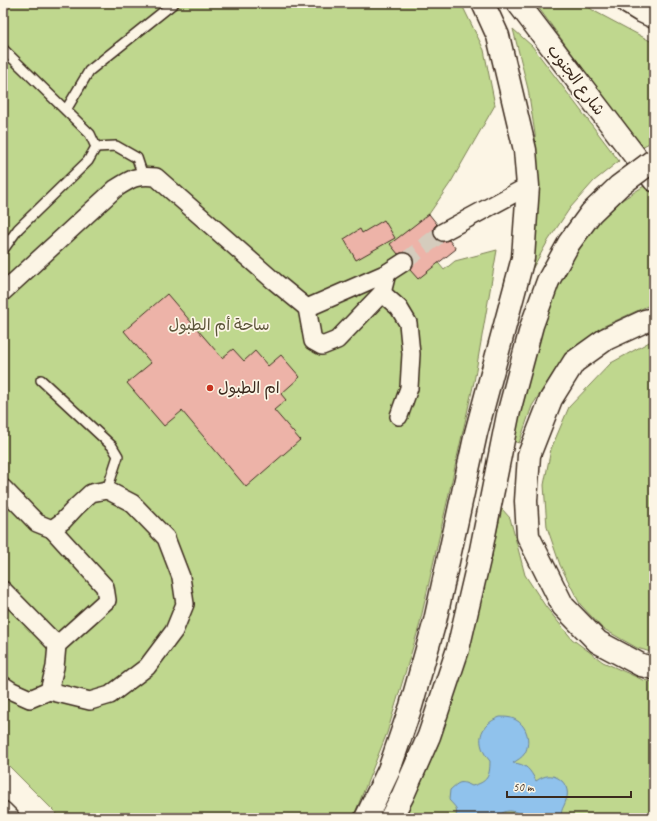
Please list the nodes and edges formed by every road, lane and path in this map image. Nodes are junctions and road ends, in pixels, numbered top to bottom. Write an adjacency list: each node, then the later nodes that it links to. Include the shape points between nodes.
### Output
1 (174, 3): 7 (lane, via 89,71)
2 (483, 3): 11 (main road, via 498,36 525,150)
3 (518, 3): 9 (main road, شارع الجنوب)
4 (628, 3): 5 (main road)
5 (654, 17)
6 (3, 49): 7 (lane)
7 (66, 110): 8 (lane, via 90,134)
8 (96, 147): 10 (lane, via 116,146 137,158); 13 (lane, via 88,161 18,229)
9 (648, 168): 33 (main road, bridge, via 619,186 591,213 569,243 548,281 532,325 508,415 480,556 458,649 429,736)
10 (143, 176): 16 (street, via 130,179 115,189); 18 (street, via 156,177)
11 (528, 186): 12 (street); 32 (main road, via 523,258 476,433 435,621 411,706 389,770)
12 (443, 232)
13 (3, 250)
14 (404, 262): 15 (street)
15 (387, 273): 17 (street); 18 (street)
16 (3, 292)
17 (382, 293): 18 (street, via 336,340 322,346 313,341); 21 (street, via 399,308 408,324 411,354 409,388)
18 (307, 308)
19 (654, 319): 27 (main road, via 606,339 574,362 551,399 529,454 526,501 528,536 563,606 598,642 641,665)
20 (41, 380): 23 (lane, via 112,446 118,456)
21 (399, 416)
22 (3, 488): 24 (street, via 37,522)
23 (107, 490): 24 (street, via 91,493); 29 (street, via 132,503 166,538 181,577 185,604 174,631 147,666 110,695 90,701)
24 (52, 529): 26 (street, via 105,587 107,600)
25 (3, 590): 26 (street)
26 (57, 645): 29 (street)
27 (654, 668)
28 (3, 685): 29 (street, via 30,699)
29 (49, 691)
30 (3, 810): 31 (street)
31 (11, 818)
32 (366, 818)
33 (391, 818)

